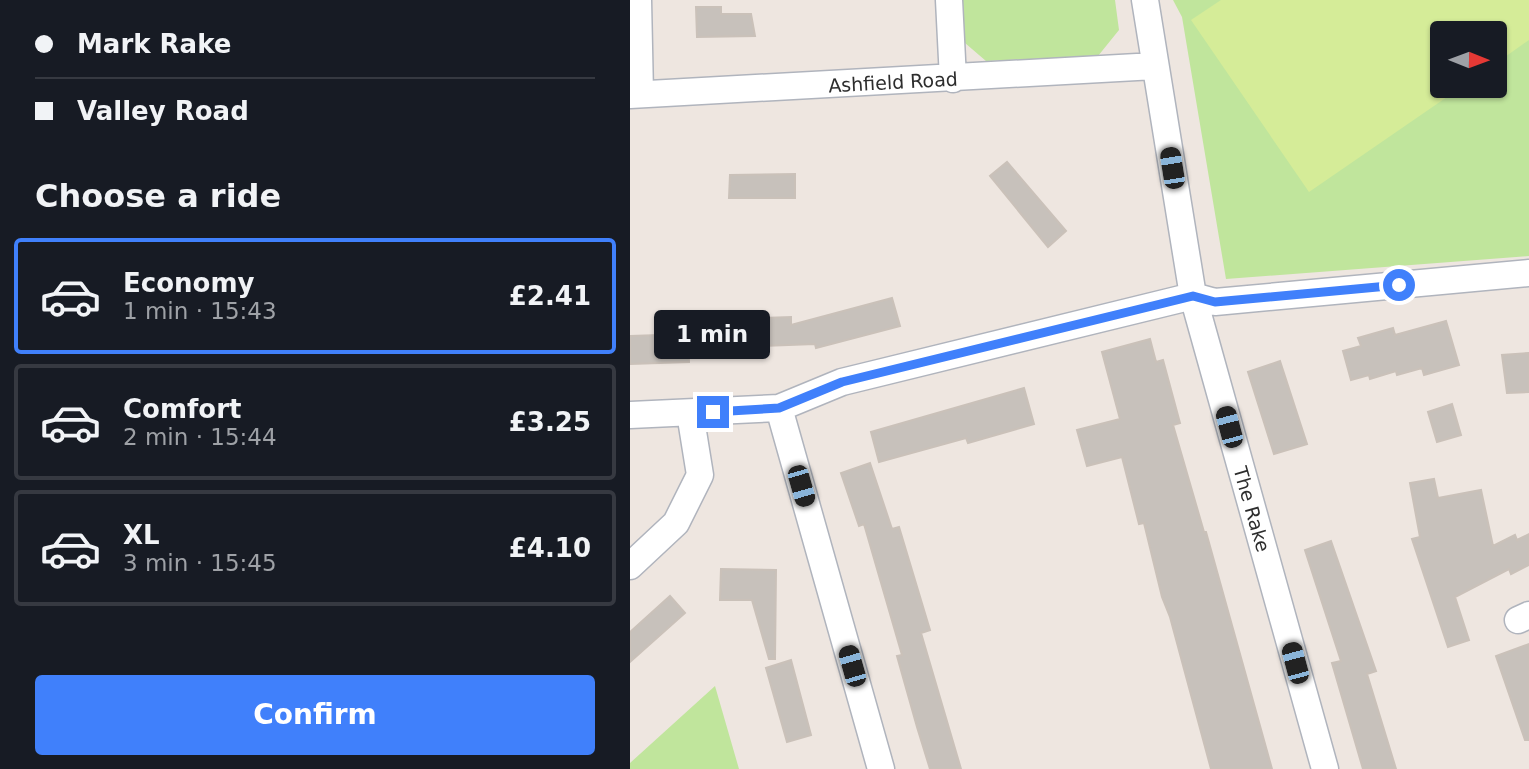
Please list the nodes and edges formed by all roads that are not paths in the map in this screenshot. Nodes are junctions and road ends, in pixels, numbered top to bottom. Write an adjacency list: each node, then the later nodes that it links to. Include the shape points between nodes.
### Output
1 (638, 0): 6 (street)
2 (949, 0): 5 (street)
3 (1145, 0): 4 (street, The Rake)
4 (1155, 66): 5 (street, Ashfield Road); 8 (street, The Rake)
5 (953, 79): 6 (street, Ashfield Road)
6 (635, 94)
7 (1529, 274): 8 (street, via 1215,302)
8 (1193, 296): 9 (street, via 842,382); 14 (street, The Rake)
9 (779, 408): 10 (street); 13 (street)
10 (690, 413): 11 (street); 12 (street, via 700,475 676,523)
11 (630, 415)
12 (630, 566)
13 (881, 769)
14 (1325, 769)

